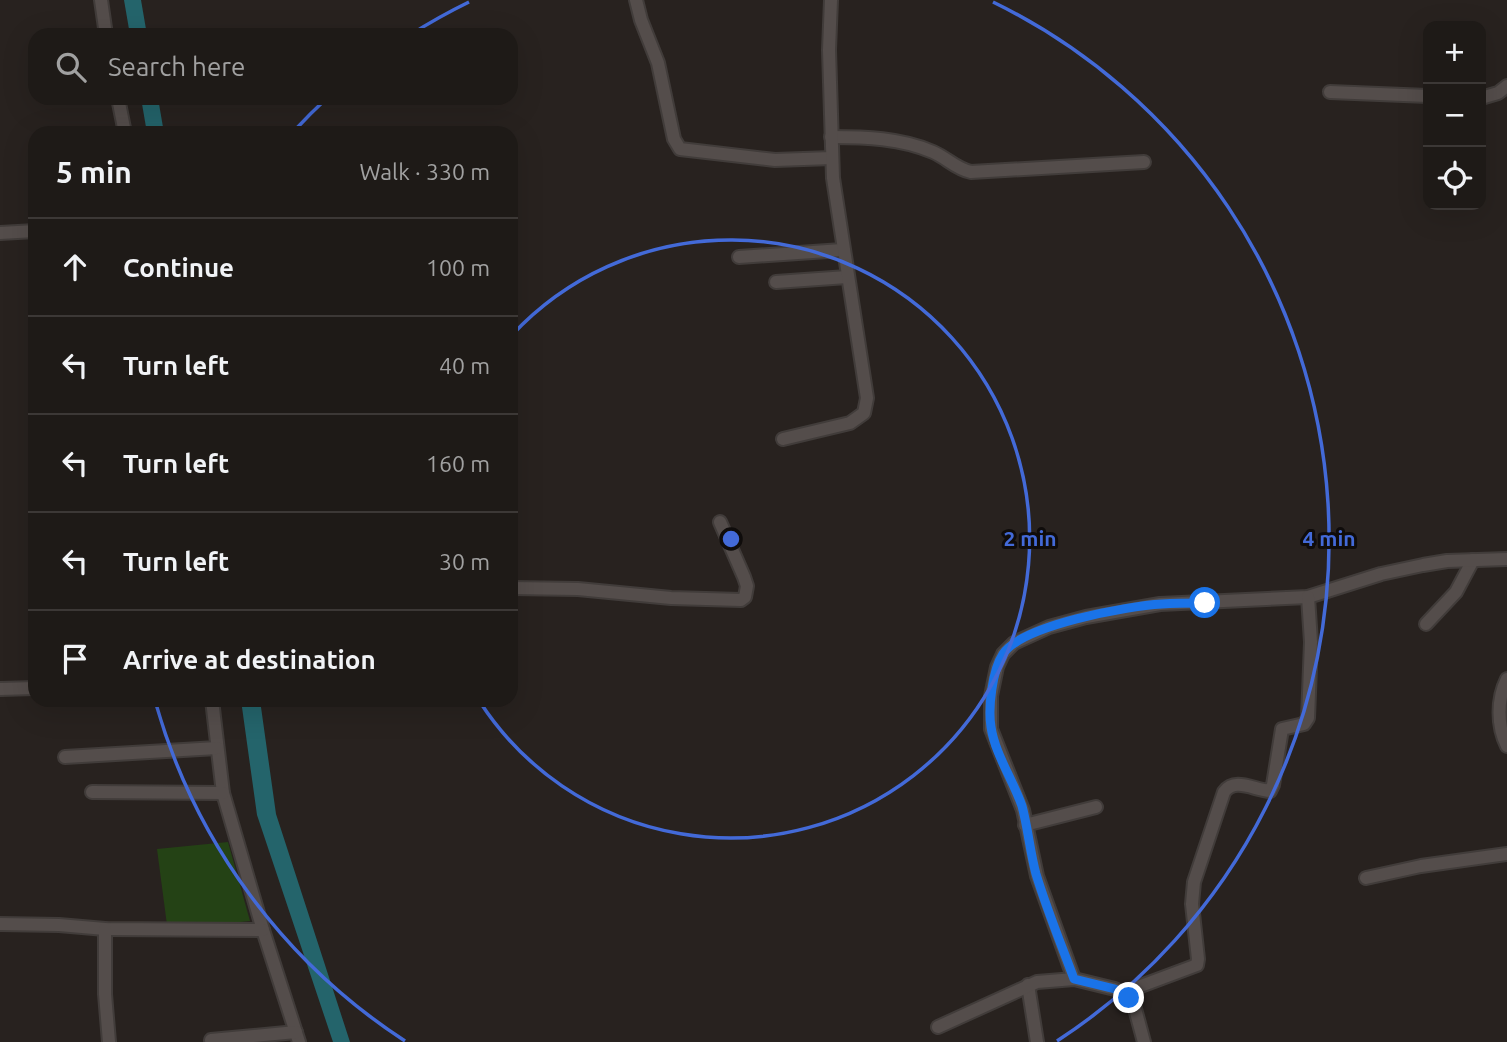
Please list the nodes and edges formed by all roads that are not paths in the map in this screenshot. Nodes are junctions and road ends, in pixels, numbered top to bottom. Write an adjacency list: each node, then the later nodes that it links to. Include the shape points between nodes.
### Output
1 (101, 0): 4 (street)
2 (636, 0): 12 (street, via 680,149 775,160)
3 (831, 0): 11 (street)
4 (105, 28)
5 (1507, 86): 8 (street)
6 (1330, 92): 7 (street)
7 (1423, 96)
8 (1486, 97)
9 (119, 105): 10 (street)
10 (124, 126)
11 (831, 136): 12 (street); 13 (street, via 903,142 971,172)
12 (832, 158): 16 (street)
13 (1143, 162)
14 (28, 231): 15 (street)
15 (0, 233)
16 (842, 250): 17 (street); 18 (street)
17 (739, 257)
18 (846, 277): 19 (street); 20 (street, via 862,360 867,398 864,413 850,423)
19 (776, 282)
20 (783, 439)
21 (720, 522): 24 (street, via 747,586 740,600)
22 (1507, 559): 23 (street)
23 (1473, 560): 25 (street, via 1381,573); 26 (street, via 1456,592)
24 (518, 588)
25 (1308, 597): 37 (street, via 1160,604 1049,626 1014,643 997,667 990,713 991,729); 45 (street, via 1308,718 1304,724 1282,729 1270,790 1234,785 1224,792 1194,882 1197,965)
26 (1426, 624)
27 (1507, 679): 31 (street, via 1500,719)
28 (28, 688): 29 (street)
29 (0, 689)
30 (213, 707): 32 (street)
31 (1507, 746)
32 (217, 748): 33 (street); 35 (street)
33 (65, 757)
34 (92, 792): 35 (street)
35 (223, 793): 42 (street)
36 (1096, 807): 37 (street)
37 (1025, 825): 43 (street, via 1037,876)
38 (1507, 854): 39 (street)
39 (1366, 878)
40 (0, 924): 41 (street)
41 (105, 929): 42 (street); 49 (street)
42 (263, 930): 47 (street)
43 (1074, 979): 44 (street); 45 (street)
44 (1028, 985): 46 (street); 50 (street)
45 (1122, 993): 51 (street, via 1134,1005)
46 (938, 1027)
47 (298, 1037): 48 (street)
48 (211, 1040)
49 (109, 1042)
50 (1037, 1042)
51 (1144, 1042)

